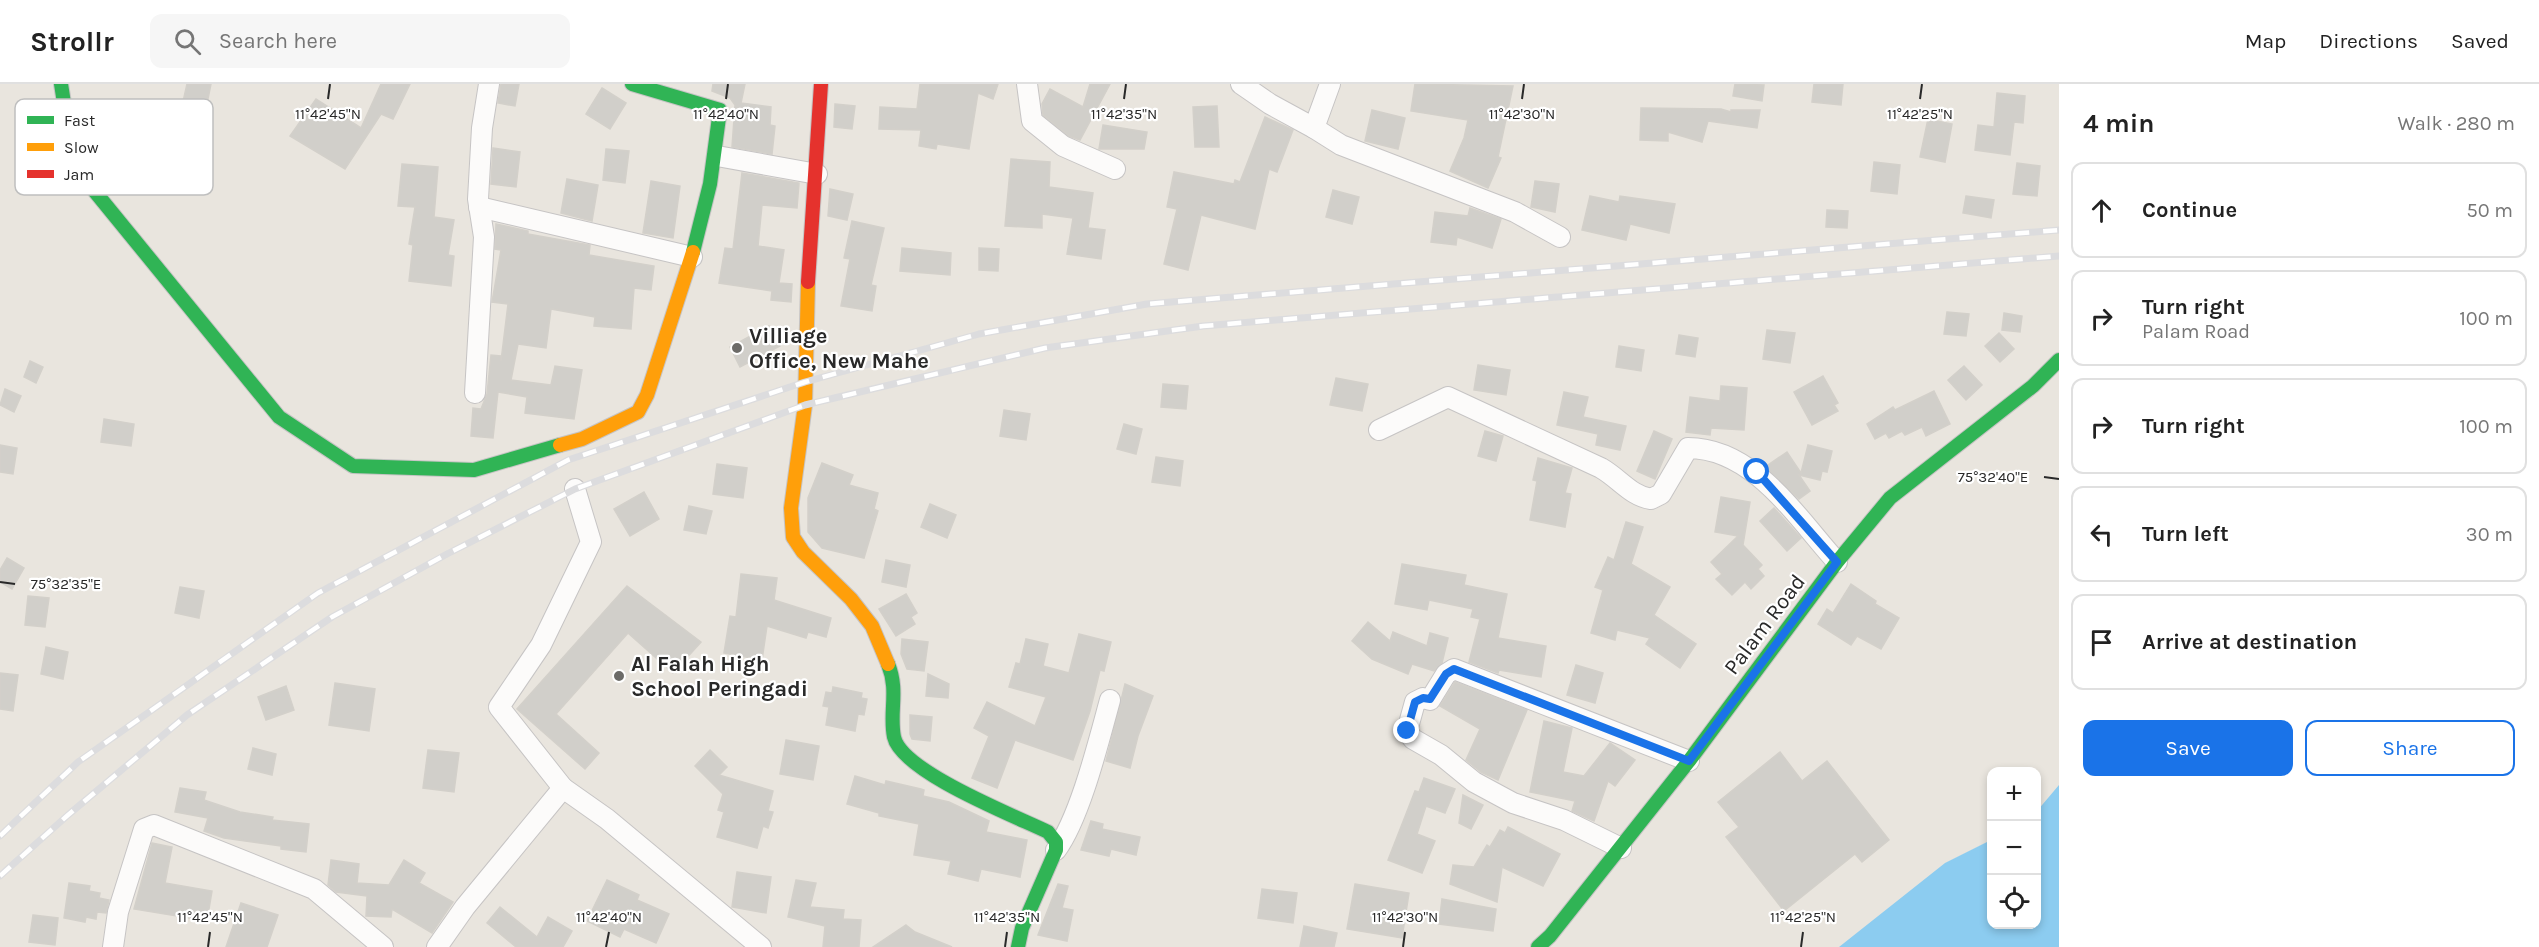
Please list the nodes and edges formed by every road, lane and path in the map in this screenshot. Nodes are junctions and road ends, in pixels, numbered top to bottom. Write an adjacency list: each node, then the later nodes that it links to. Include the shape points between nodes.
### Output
1 (61, 84): 8 (street)
2 (489, 84): 14 (street, via 482,128)
3 (632, 84): 10 (street, via 720,110)
4 (821, 84): 12 (street)
5 (1027, 84): 11 (street, via 1032,121 1063,146)
6 (1241, 84): 9 (street)
7 (1330, 84): 9 (street)
8 (63, 99)
9 (1314, 128): 15 (street, via 1341,145 1515,212)
10 (717, 156): 12 (street); 16 (street)
11 (1115, 169)
12 (817, 174): 26 (street, via 806,308 805,405 790,508 793,537 872,626 892,674 894,737 900,750 932,777 1048,832 1056,842)
13 (98, 195): 16 (street, via 279,417 353,466 474,470 582,439 638,412)
14 (479, 207): 16 (street); 18 (street, via 484,237)
15 (1560, 237)
16 (692, 257)
17 (2059, 360): 21 (street, Palam Road, via 2032,386 1890,498)
18 (475, 393)
19 (1379, 430): 21 (street, via 1448,398 1601,468 1621,479 1632,493 1651,499 1661,494 1688,448 1704,448 1757,472)
20 (575, 489): 24 (street, via 591,542 541,645 499,707)
21 (1837, 562): 23 (street, Palam Road)
22 (1110, 700): 26 (street, via 1092,764 1065,839)
23 (1689, 761): 25 (street, Palam Road); 25 (street, via 1454,669 1446,674 1430,699 1415,702 1407,731 1413,739 1441,755 1474,782 1513,803 1564,820)
24 (563, 788): 29 (street); 30 (street, via 607,819)
25 (1621, 848): 32 (street, Palam Road)
26 (1056, 850): 31 (street, via 1022,928)
27 (113, 947): 28 (street, via 118,912 144,829 154,825 314,889)
28 (383, 947)
29 (437, 947)
30 (761, 947)
31 (1018, 947)
32 (1538, 947)

